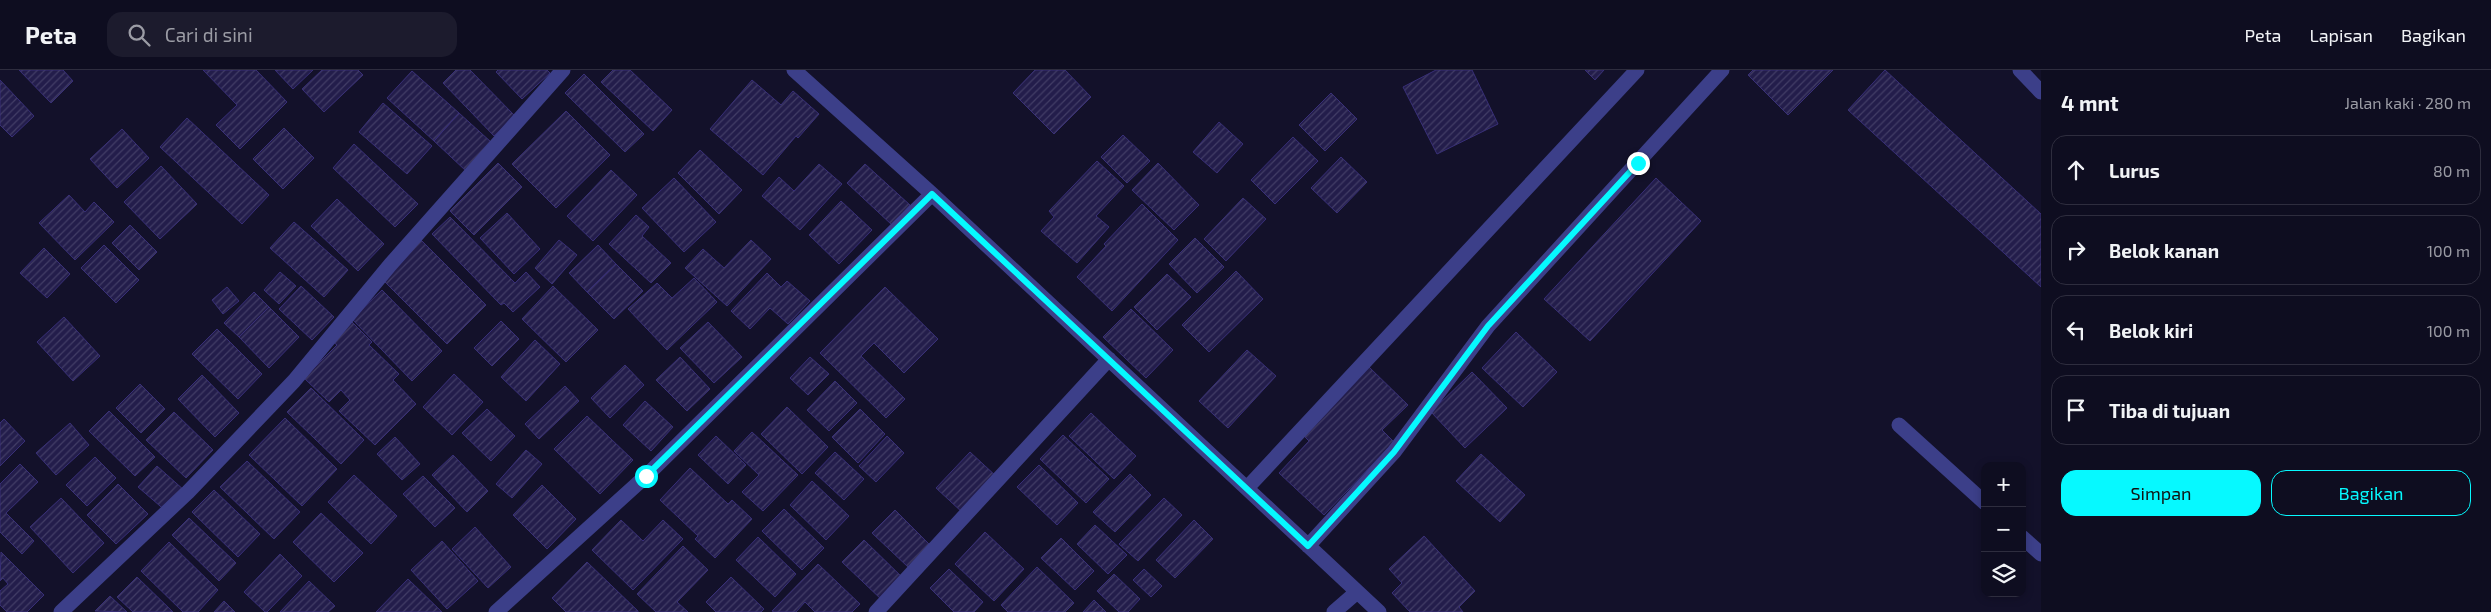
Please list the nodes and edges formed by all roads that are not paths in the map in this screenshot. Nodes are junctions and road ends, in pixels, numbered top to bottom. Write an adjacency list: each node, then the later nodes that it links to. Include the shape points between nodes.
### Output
1 (563, 70): 16 (street, via 390,265 294,381 188,492)
2 (794, 70): 7 (street)
3 (1637, 70): 10 (street)
4 (1722, 70): 13 (street, via 1488,326 1394,452)
5 (2020, 70): 6 (street)
6 (2041, 92)
7 (932, 194): 8 (street); 17 (street, via 646,476)
8 (1109, 359): 10 (street); 18 (street)
9 (1899, 425): 11 (street)
10 (1247, 488): 13 (street)
11 (1981, 499)
12 (2026, 541): 14 (street)
13 (1308, 546): 15 (street)
14 (2041, 554)
15 (1357, 592): 19 (street); 20 (street)
16 (61, 612)
17 (496, 612)
18 (876, 612)
19 (1334, 612)
20 (1379, 612)

